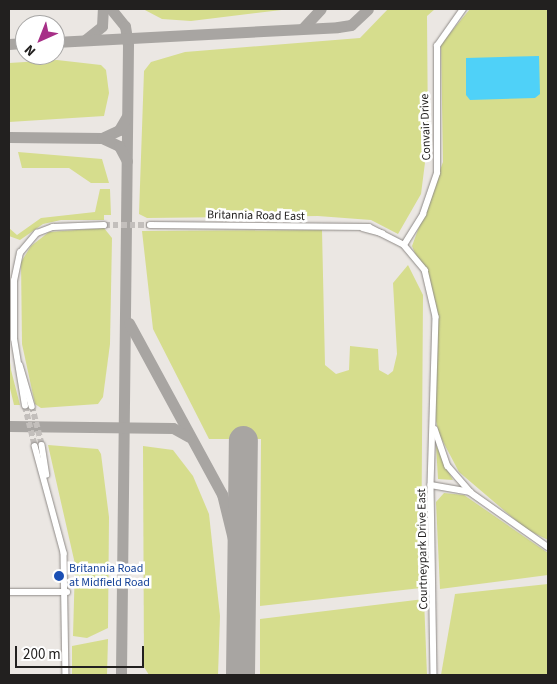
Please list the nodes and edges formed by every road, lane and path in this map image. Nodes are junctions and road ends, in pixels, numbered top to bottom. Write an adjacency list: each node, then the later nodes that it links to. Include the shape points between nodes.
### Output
1 (462, 9): 4 (street, Convair Drive, via 437,46 437,173 426,209)
2 (104, 224): 5 (street, via 53,227 37,233 20,254 14,281)
3 (150, 225): 4 (street, Britannia Road East, via 363,228 382,233)
4 (404, 245): 8 (street, Britannia Road East, via 425,270 435,302)
5 (18, 357): 6 (street); 7 (street)
6 (25, 406)
7 (32, 406)
8 (433, 423): 10 (street, Courtneypark Drive East); 11 (street, via 448,466)
9 (39, 446): 14 (street, via 64,553)
10 (431, 485): 11 (street); 16 (street, Courtneypark Drive East)
11 (470, 492): 12 (street)
12 (548, 547)
13 (9, 592): 14 (street)
14 (67, 592): 15 (street)
15 (66, 675)
16 (434, 675)

